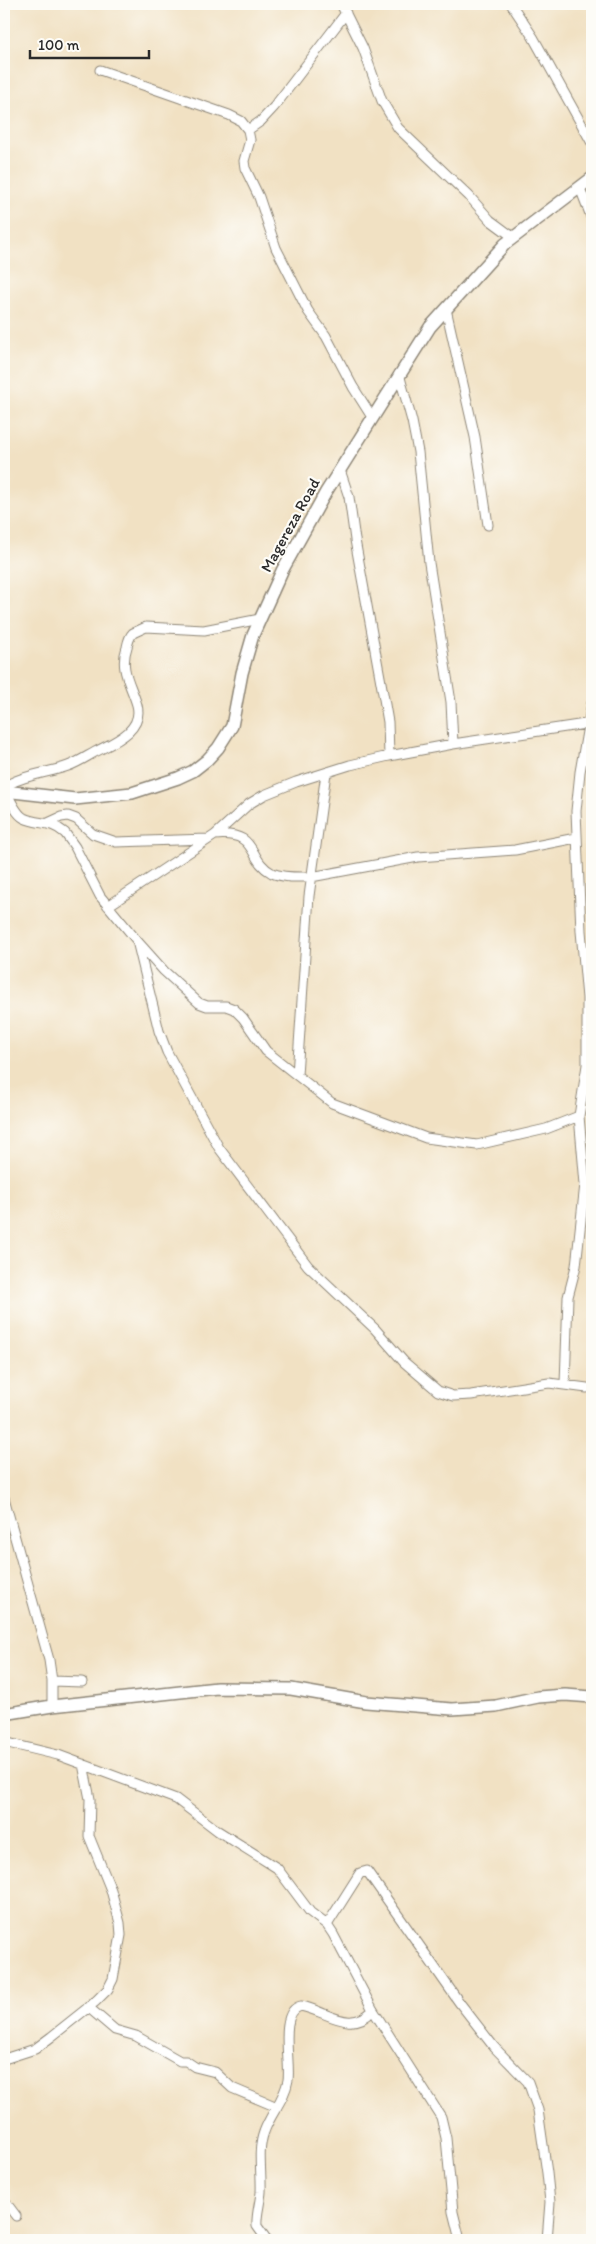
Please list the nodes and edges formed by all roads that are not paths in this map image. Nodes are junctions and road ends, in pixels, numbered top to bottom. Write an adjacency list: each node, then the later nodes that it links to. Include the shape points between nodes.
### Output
1 (341, 4): 3 (street)
2 (511, 4): 6 (street)
3 (346, 13): 5 (street, via 274,106); 10 (street, via 382,101 398,128 490,220)
4 (100, 70): 5 (street, via 229,115 241,121)
5 (248, 130): 13 (street, via 250,140 245,168 259,196 276,248 302,301)
6 (592, 143)
7 (592, 178): 8 (street, Magereza Road)
8 (580, 188): 9 (street); 10 (street, Magereza Road)
9 (592, 219)
10 (513, 237): 11 (street, Magereza Road)
11 (446, 308): 12 (street, Magereza Road); 15 (street, via 475,437)
12 (399, 374): 13 (street, Magereza Road); 19 (street, via 418,452 429,563 452,702)
13 (372, 417): 14 (street, Magereza Road)
14 (340, 470): 16 (street, Magereza Road, via 282,571); 20 (street, via 349,497 388,722)
15 (488, 525)
16 (260, 619): 22 (street, Magereza Road, via 248,651 232,726 218,748 193,771 146,790 91,798 55,798); 22 (street, via 204,630 146,627 133,633 124,660 125,676 138,712 130,730 68,766 12,782)
17 (592, 703): 18 (street)
18 (590, 723): 19 (street); 25 (street, via 577,795)
19 (453, 744): 20 (street)
20 (389, 756): 21 (street)
21 (326, 773): 24 (street, via 264,795); 26 (street)
22 (5, 791): 23 (street, via 23,817)
23 (48, 823): 24 (street, via 68,816 93,834 116,842); 27 (street, via 69,838)
24 (212, 837): 26 (street, via 230,834 243,838 266,868 275,874); 27 (street)
25 (576, 838): 26 (street, via 515,850 418,857); 30 (street, via 587,998 586,1072)
26 (311, 876): 29 (street)
27 (108, 906): 28 (street)
28 (138, 942): 29 (street, via 199,1003 234,1009 266,1051); 31 (street, via 167,1052 219,1148 308,1266 375,1329 404,1362 444,1394 462,1396 549,1383)
29 (296, 1075): 30 (street, via 341,1108 426,1138 452,1143 477,1145 546,1129)
30 (579, 1116): 31 (street, via 585,1184 576,1266 568,1296)
31 (565, 1384): 32 (street)
32 (587, 1388)
33 (4, 1498): 34 (street)
34 (52, 1681): 35 (street); 37 (street)
35 (82, 1682)
36 (592, 1697): 37 (street, via 538,1697 496,1706 452,1708 366,1702 291,1689 217,1688)
37 (52, 1706): 38 (street)
38 (4, 1714)
39 (4, 1742): 40 (street)
40 (83, 1764): 41 (street, via 187,1806 277,1868 310,1912); 42 (street, via 90,1799 89,1836 111,1890 121,1935 112,1983)
41 (327, 1925): 43 (street); 50 (street, via 360,1872 367,1871 465,2010 500,2054 527,2079 538,2110 547,2174 550,2202)
42 (88, 2007): 44 (street, via 34,2049); 45 (street, via 115,2030 136,2036 180,2061 215,2072 230,2087)
43 (373, 2010): 45 (street, via 364,2019 350,2022 303,2006 294,2009 287,2025 288,2079); 49 (street, via 444,2125 453,2212)
44 (4, 2060)
45 (277, 2107): 48 (street, via 260,2146 261,2192 256,2226)
46 (4, 2200): 47 (street)
47 (16, 2216)
48 (267, 2240)
49 (460, 2240)
50 (547, 2240)

